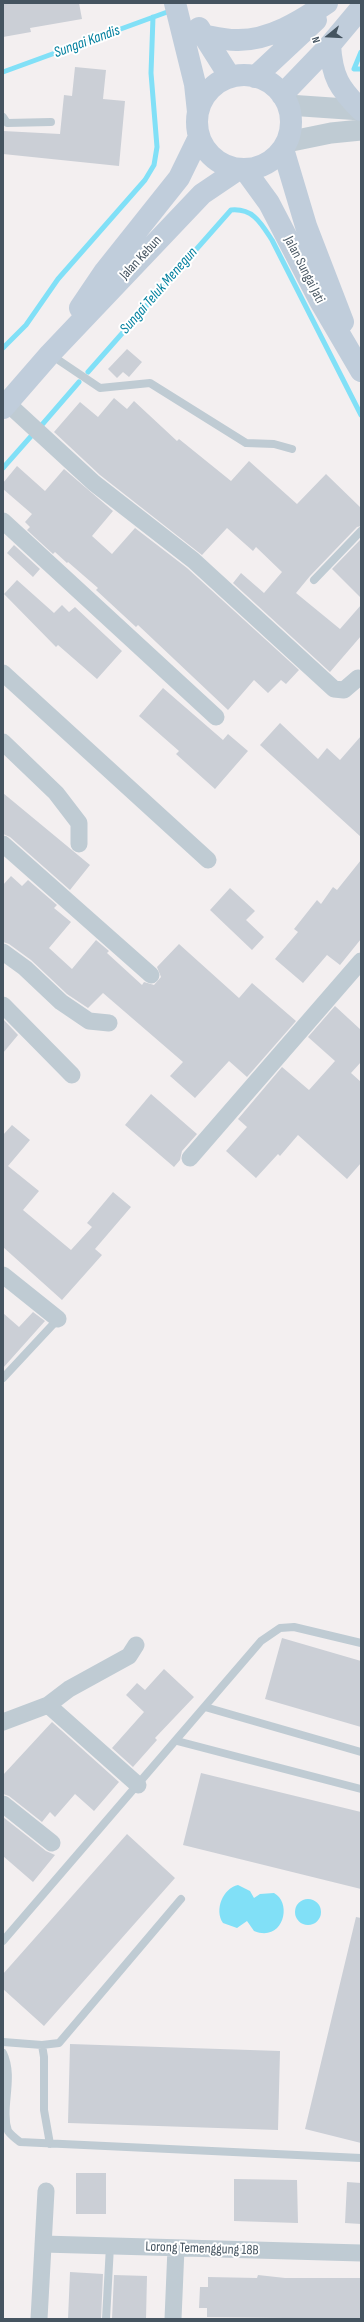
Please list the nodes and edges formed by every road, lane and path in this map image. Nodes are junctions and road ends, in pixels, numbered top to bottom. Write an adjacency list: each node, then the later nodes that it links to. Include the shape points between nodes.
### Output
1 (175, 3): 12 (main road, via 195,84)
2 (187, 3): 6 (main road)
3 (327, 3): 6 (main road, via 304,19 270,35 237,40)
4 (334, 3): 8 (main road)
5 (361, 8): 7 (main road)
6 (202, 35): 9 (main road)
7 (330, 45): 10 (main road); 11 (main road, via 331,65 335,78 344,94)
8 (255, 77): 9 (main road, via 242,75); 10 (main road, via 275,87)
9 (230, 78): 12 (main road, via 209,90)
10 (285, 100): 11 (street); 17 (main road, via 290,130)
11 (361, 110)
12 (198, 112): 16 (main road)
13 (3, 118): 14 (lane, via 7,122)
14 (51, 122)
15 (361, 130): 17 (street, via 331,133)
16 (199, 137): 18 (main road, via 208,152 221,164); 19 (main road, Jalan Kebun, via 179,178 105,271)
17 (285, 146): 18 (main road, via 267,164); 20 (main road, via 306,226)
18 (242, 169): 19 (main road, Jalan Kebun, via 202,194); 20 (main road, Jalan Sungai Jati, via 269,203 320,301)
19 (50, 354): 21 (main road, Jalan Kebun); 22 (lane, via 100,388 150,383 246,443 274,444)
20 (358, 366)
21 (5, 405): 27 (street, via 94,483 193,560 334,689 344,690)
22 (292, 449)
23 (3, 521): 28 (street)
24 (361, 531): 25 (lane)
25 (314, 580)
26 (3, 673): 32 (street)
27 (358, 678)
28 (216, 717)
29 (3, 742): 31 (street, via 56,793 79,823)
30 (3, 844): 35 (street)
31 (80, 844)
32 (208, 860)
33 (3, 952): 37 (street, via 25,968 61,1002 90,1021)
34 (361, 961): 39 (street)
35 (151, 975)
36 (3, 1005): 38 (street)
37 (109, 1023)
38 (72, 1075)
39 (190, 1158)
40 (3, 1275): 41 (street)
41 (58, 1319): 42 (lane)
42 (3, 1378)
43 (361, 1643): 46 (lane, via 294,1627 280,1628 261,1641)
44 (136, 1645): 45 (street, via 129,1656 69,1689)
45 (48, 1705): 47 (street); 50 (street)
46 (205, 1707): 48 (lane); 49 (lane)
47 (3, 1722)
48 (177, 1741): 50 (lane); 51 (lane)
49 (361, 1752)
50 (138, 1785): 55 (lane)
51 (361, 1789)
52 (3, 1804): 53 (street)
53 (52, 1843)
54 (181, 1899): 57 (lane, via 58,2043)
55 (3, 1941)
56 (3, 2042): 57 (lane)
57 (42, 2045): 59 (lane, via 44,2110)
58 (3, 2053): 59 (lane, via 8,2064 5,2118 9,2132 20,2142)
59 (50, 2144): 60 (lane)
60 (361, 2158)
61 (46, 2191): 62 (street)
62 (43, 2244): 63 (street, Lorong Temenggung 18B); 66 (street)
63 (110, 2246): 64 (street, Lorong Temenggung 18B); 67 (lane)
64 (176, 2248): 65 (street, Lorong Temenggung 18B); 68 (street)
65 (361, 2253)
66 (39, 2319)
67 (106, 2319)
68 (173, 2319)

